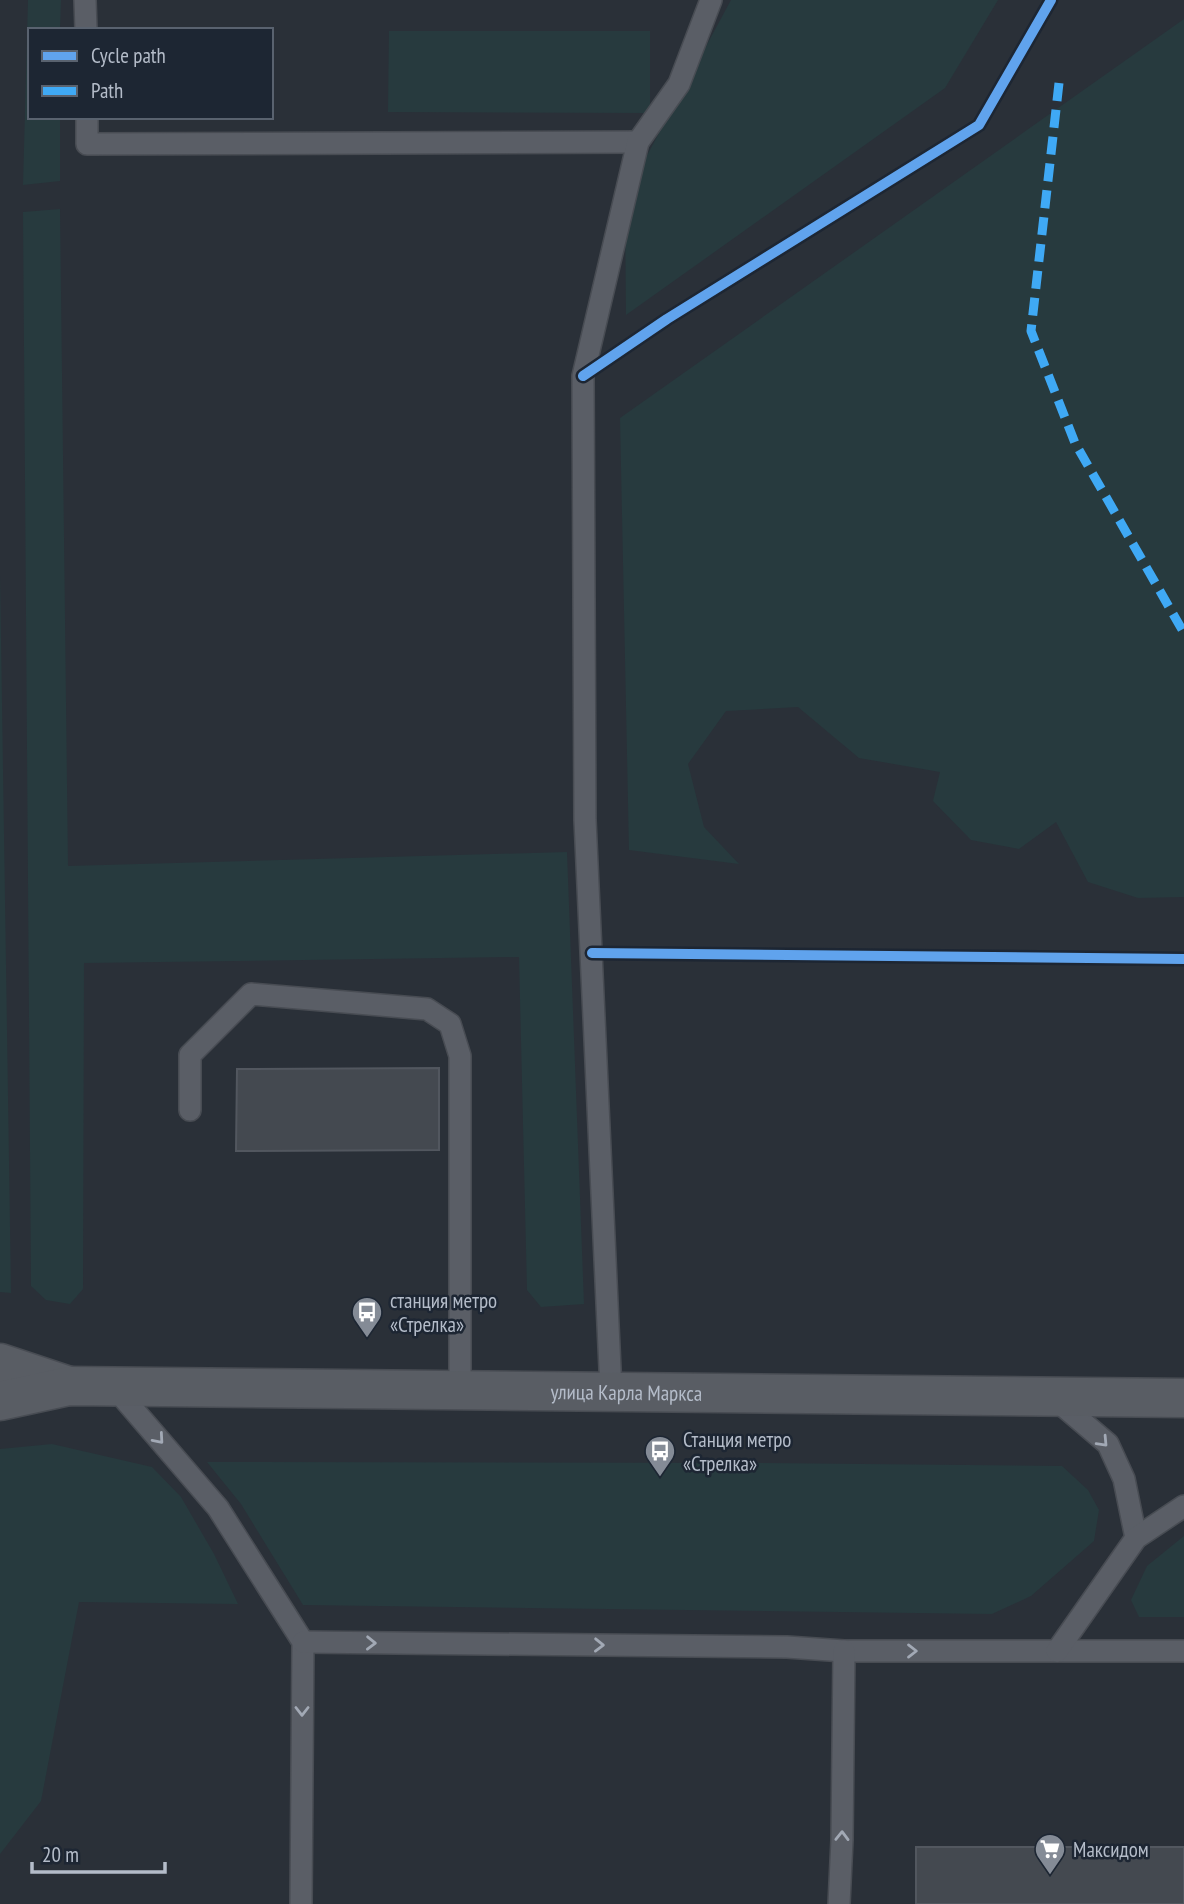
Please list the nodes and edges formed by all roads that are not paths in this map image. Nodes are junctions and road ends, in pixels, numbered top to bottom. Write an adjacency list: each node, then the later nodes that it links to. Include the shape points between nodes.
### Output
1 (86, 0): 3 (lane)
2 (711, 0): 5 (lane, via 679,84)
3 (86, 28)
4 (87, 119): 5 (lane, via 87,144)
5 (638, 142): 11 (lane, via 583,376 585,820)
6 (190, 1110): 10 (lane, via 190,1055 251,994 427,1009 450,1024 460,1056)
7 (0, 1363): 8 (main road)
8 (69, 1386): 9 (main road, улица Карла Маркса); 14 (main road)
9 (114, 1387): 10 (main road, улица Карла Маркса); 17 (lane, one-way to 17, via 218,1508)
10 (460, 1390): 11 (main road, улица Карла Маркса)
11 (611, 1391): 13 (main road, улица Карла Маркса)
12 (1176, 1392): 13 (main road, улица Карла Маркса)
13 (1052, 1397): 16 (lane, one-way to 16, via 1108,1444 1124,1479)
14 (0, 1401)
15 (1184, 1506): 16 (lane)
16 (1136, 1538): 19 (lane)
17 (303, 1642): 18 (lane, one-way to 18); 21 (lane, one-way to 21)
18 (844, 1650): 19 (lane, one-way to 19); 22 (lane, one-way to 18)
19 (1056, 1651): 20 (lane)
20 (1184, 1651)
21 (301, 1904)
22 (839, 1904)

